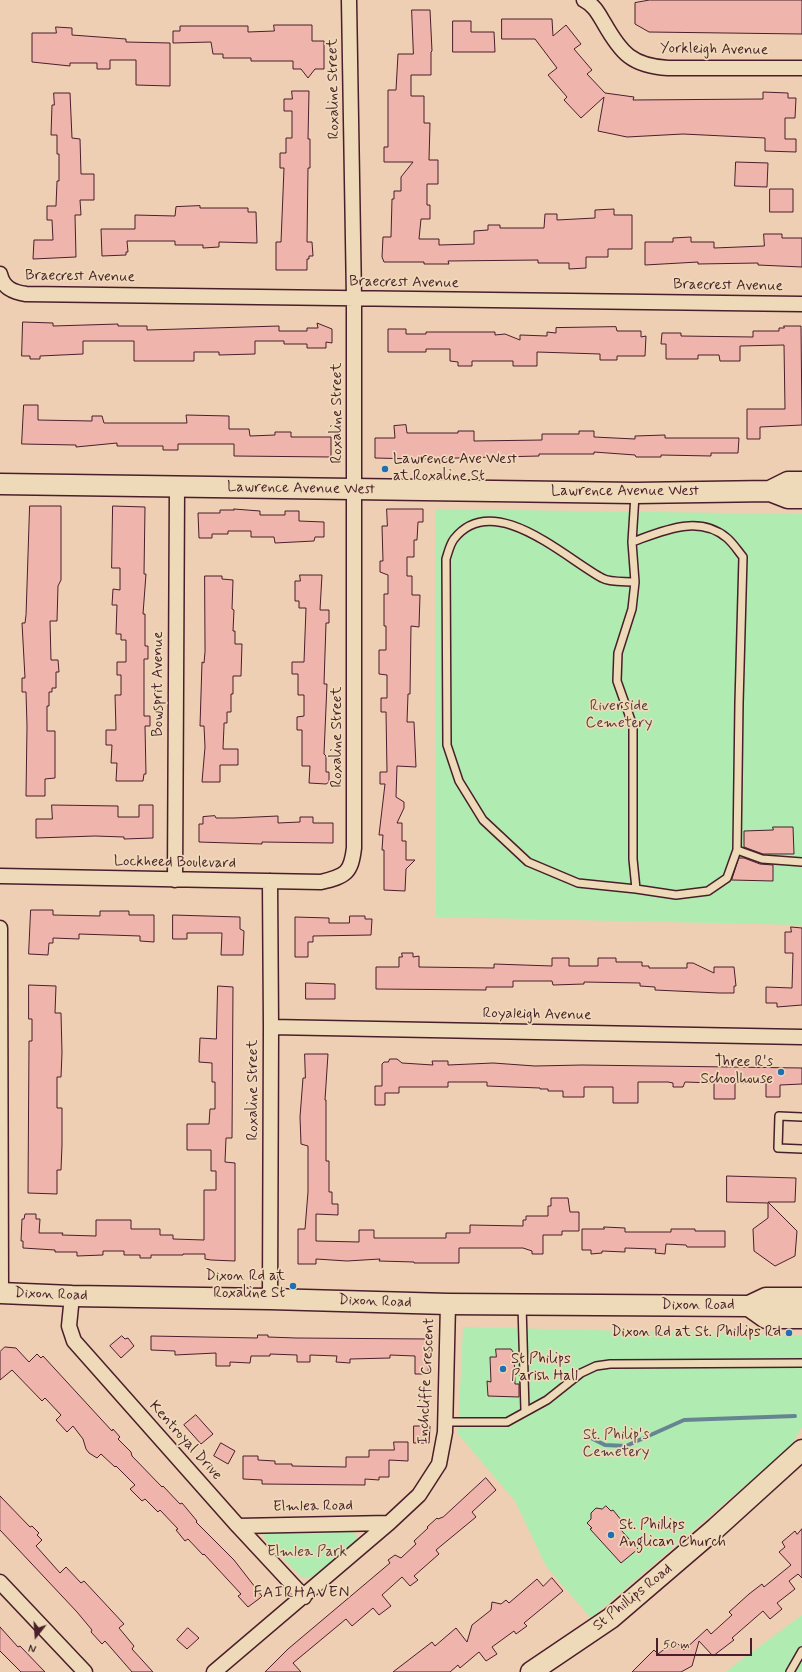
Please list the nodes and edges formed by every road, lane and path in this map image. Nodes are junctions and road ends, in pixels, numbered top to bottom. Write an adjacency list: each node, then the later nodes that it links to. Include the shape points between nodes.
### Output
1 (349, 0): 5 (street, Roxaline Street)
2 (584, 0): 3 (street, Yorkleigh Avenue, via 597,9 620,50 636,62 668,68)
3 (802, 68)
4 (0, 274): 5 (street, Braecrest Avenue, via 6,288 26,294)
5 (354, 299): 6 (street, Braecrest Avenue); 10 (street, Roxaline Street)
6 (802, 304)
7 (802, 482): 11 (main road, Lawrence Avenue West, via 788,482)
8 (0, 484): 9 (main road, Lawrence Avenue West)
9 (177, 488): 10 (main road, Lawrence Avenue West); 20 (street, Bowsprit Avenue)
10 (355, 490): 12 (main road, Lawrence Avenue West); 18 (street, Roxaline Street, via 354,848 353,862)
11 (770, 491): 12 (main road, Lawrence Avenue West); 13 (main road, Lawrence Avenue West, via 788,498)
12 (635, 494): 14 (lane)
13 (802, 498)
14 (632, 542): 15 (lane); 16 (lane, via 672,527 703,525 727,538 743,557 738,703)
15 (635, 582): 22 (lane, via 632,609 618,653 616,681 632,726 633,859); 22 (lane, via 603,579 552,544 515,527 488,520 468,526 453,539 446,559 447,745 459,781 483,820 528,862 578,883)
16 (737, 850): 17 (lane, via 762,859); 22 (lane, via 727,878 708,891 676,895)
17 (802, 862)
18 (348, 872): 21 (street, Lockheed Boulevard, via 336,879 321,882)
19 (0, 876): 20 (street, Lockheed Boulevard)
20 (175, 880): 21 (street, Lockheed Boulevard)
21 (270, 881): 24 (street, Roxaline Street)
22 (636, 889)
23 (0, 928): 26 (street)
24 (271, 1027): 25 (street, Royaleigh Avenue); 32 (street, Roxaline Street)
25 (802, 1037)
26 (1, 1083): 29 (street)
27 (802, 1117): 28 (lane, via 779,1116 778,1148)
28 (802, 1149)
29 (1, 1293): 30 (main road, Dixon Road)
30 (72, 1296): 32 (main road, Dixon Road); 42 (street, Kentroyal Drive, via 70,1326 74,1341)
31 (802, 1298): 35 (main road, Dixon Road, via 766,1298)
32 (270, 1299): 33 (main road, Dixon Road)
33 (448, 1304): 34 (main road, Dixon Road); 39 (street, Inchcliffe Crescent)
34 (522, 1305): 35 (main road, Dixon Road); 38 (lane)
35 (749, 1306): 36 (main road, Dixon Road, via 766,1318)
36 (802, 1318)
37 (802, 1363): 38 (lane, via 596,1366 581,1373 547,1400)
38 (525, 1411): 39 (lane, via 507,1422)
39 (445, 1422): 41 (street, Inchcliffe Crescent, via 439,1464 420,1494)
40 (802, 1451): 48 (main road, St Phillips Road, via 611,1618)
41 (389, 1523): 42 (street, Elmlea Road); 44 (street, Inchcliffe Crescent)
42 (238, 1526): 44 (street, Kentroyal Drive)
43 (0, 1582): 46 (street)
44 (304, 1597): 47 (street, Inchcliffe Crescent)
45 (802, 1651): 49 (lane)
46 (84, 1672)
47 (214, 1672)
48 (532, 1672)
49 (790, 1672)

